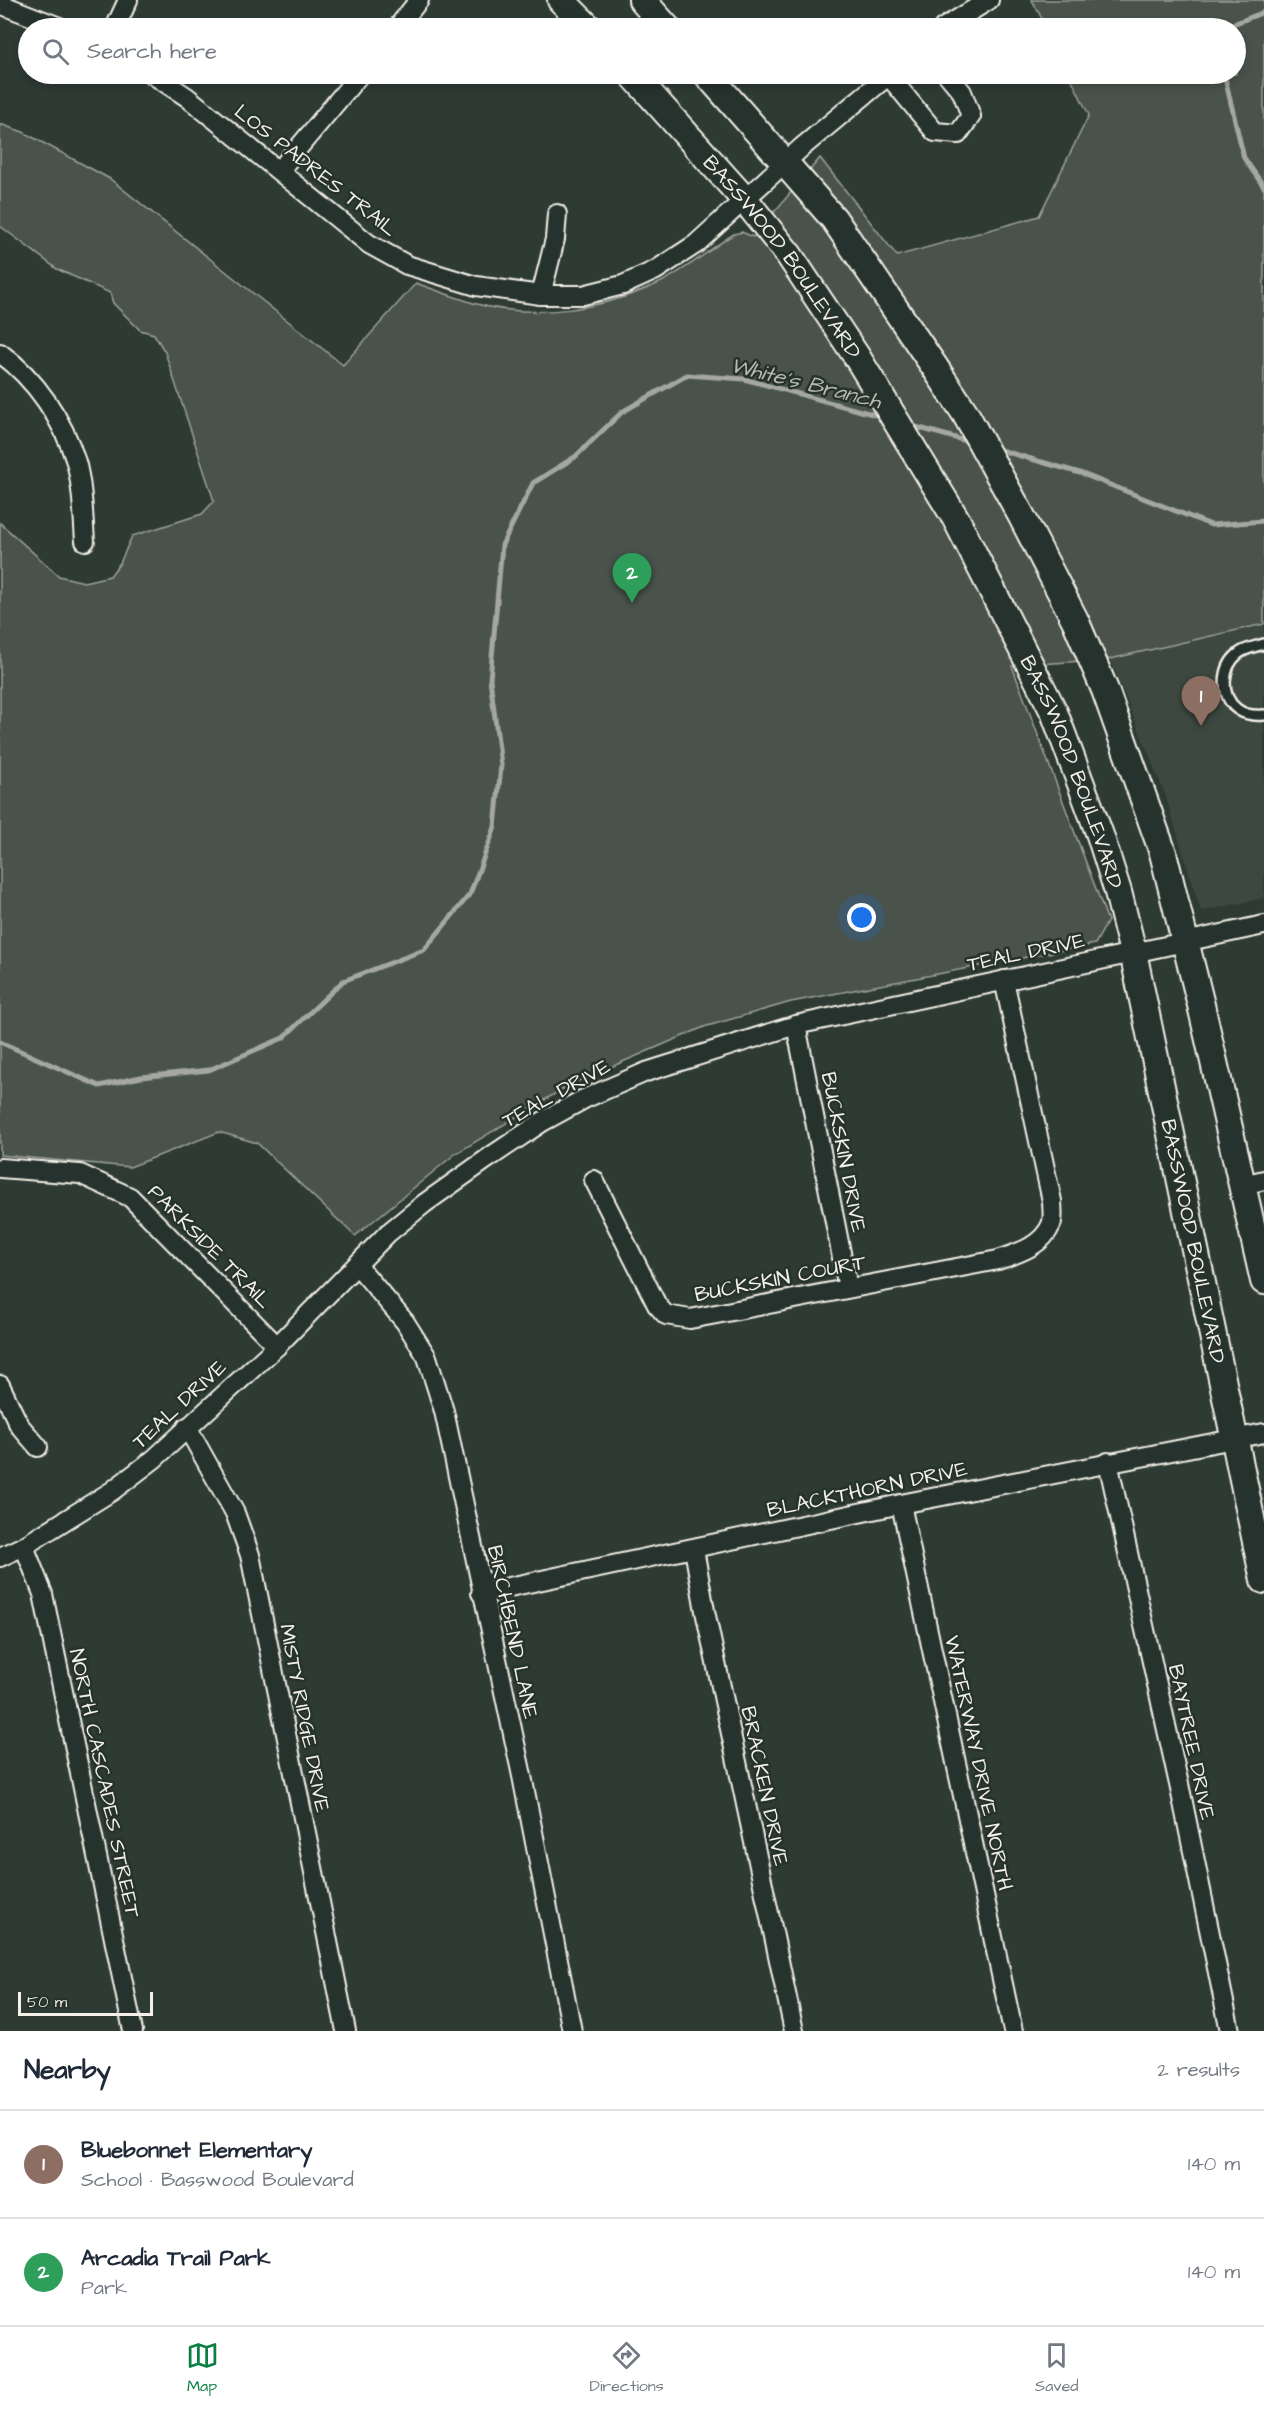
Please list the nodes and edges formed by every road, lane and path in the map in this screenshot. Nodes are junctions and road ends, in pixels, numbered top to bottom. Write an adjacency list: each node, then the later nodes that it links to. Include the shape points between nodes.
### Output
1 (128, 0): 8 (street)
2 (419, 0): 9 (street)
3 (561, 0): 10 (main road)
4 (642, 0): 11 (main road)
5 (989, 0): 12 (street)
6 (0, 4): 7 (street)
7 (36, 18)
8 (120, 18)
9 (405, 18)
10 (579, 18)
11 (658, 18)
12 (959, 18)
13 (167, 84): 21 (street, LOS PADRES TRAIL)
14 (352, 84): 21 (street)
15 (641, 84): 22 (main road, BASSWOOD BOULEVARD)
16 (716, 84): 20 (main road)
17 (877, 84): 20 (street, LOS PADRES TRAIL)
18 (897, 84): 19 (street, via 935,132 958,134 970,116)
19 (955, 84)
20 (785, 162): 22 (street, LOS PADRES TRAIL); 30 (main road, via 834,219 965,413 1075,620 1137,776 1163,853)
21 (279, 171): 24 (street, LOS PADRES TRAIL, via 369,244 407,265 476,286)
22 (746, 200): 24 (street, LOS PADRES TRAIL, via 696,243 648,274 582,295); 31 (main road, BASSWOOD BOULEVARD, via 789,255 857,357 956,519 1009,621 1058,723 1100,835)
23 (557, 214): 24 (street)
24 (541, 295)
25 (0, 353): 26 (street, via 38,388 65,435 76,464)
26 (85, 541)
27 (1264, 644): 28 (lane, via 1236,655 1225,678 1227,694 1236,708 1252,716)
28 (1264, 715)
29 (1264, 925): 30 (street, TEAL DRIVE)
30 (1185, 941): 31 (street, TEAL DRIVE); 36 (main road)
31 (1133, 952): 32 (street, TEAL DRIVE); 44 (main road, BASSWOOD BOULEVARD)
32 (1004, 980): 33 (street, TEAL DRIVE); 39 (street, BUCKSKIN COURT, via 1052,1201 1052,1223 1046,1234 1026,1251 998,1260)
33 (796, 1025): 37 (street, TEAL DRIVE, via 646,1072 584,1099 542,1122 425,1203); 39 (street, BUCKSKIN DRIVE)
34 (0, 1168): 40 (street, PARKSIDE TRAIL, via 80,1174 130,1197)
35 (594, 1180): 39 (street, BUCKSKIN COURT, via 657,1305 666,1315 690,1318)
36 (1253, 1183): 38 (main road)
37 (357, 1265): 40 (street, TEAL DRIVE); 52 (street, BIRCHBEND LANE, via 405,1322 427,1357 444,1411)
38 (1264, 1281)
39 (848, 1288)
40 (277, 1346): 42 (street, TEAL DRIVE)
41 (0, 1385): 45 (street, via 19,1425)
42 (187, 1427): 48 (street, TEAL DRIVE, via 112,1491); 54 (street, MISTY RIDGE DRIVE, via 236,1513 250,1555)
43 (1264, 1433): 44 (street, BLACKTHORN DRIVE)
44 (1235, 1439): 46 (street, BLACKTHORN DRIVE); 51 (main road, BASSWOOD BOULEVARD)
45 (39, 1447)
46 (1108, 1462): 47 (street, BLACKTHORN DRIVE); 58 (street, BAYTREE DRIVE)
47 (901, 1504): 49 (street, BLACKTHORN DRIVE); 57 (street, WATERWAY DRIVE NORTH)
48 (24, 1546): 50 (street, TEAL DRIVE); 53 (street, NORTH CASCADES STREET, via 43,1594)
49 (694, 1549): 52 (street, BLACKTHORN DRIVE); 56 (street, BRACKEN DRIVE)
50 (0, 1557)
51 (1264, 1580)
52 (481, 1593): 55 (street, BIRCHBEND LANE)
53 (133, 2031)
54 (345, 2031)
55 (572, 2031)
56 (794, 2031)
57 (1013, 2031)
58 (1230, 2031)

